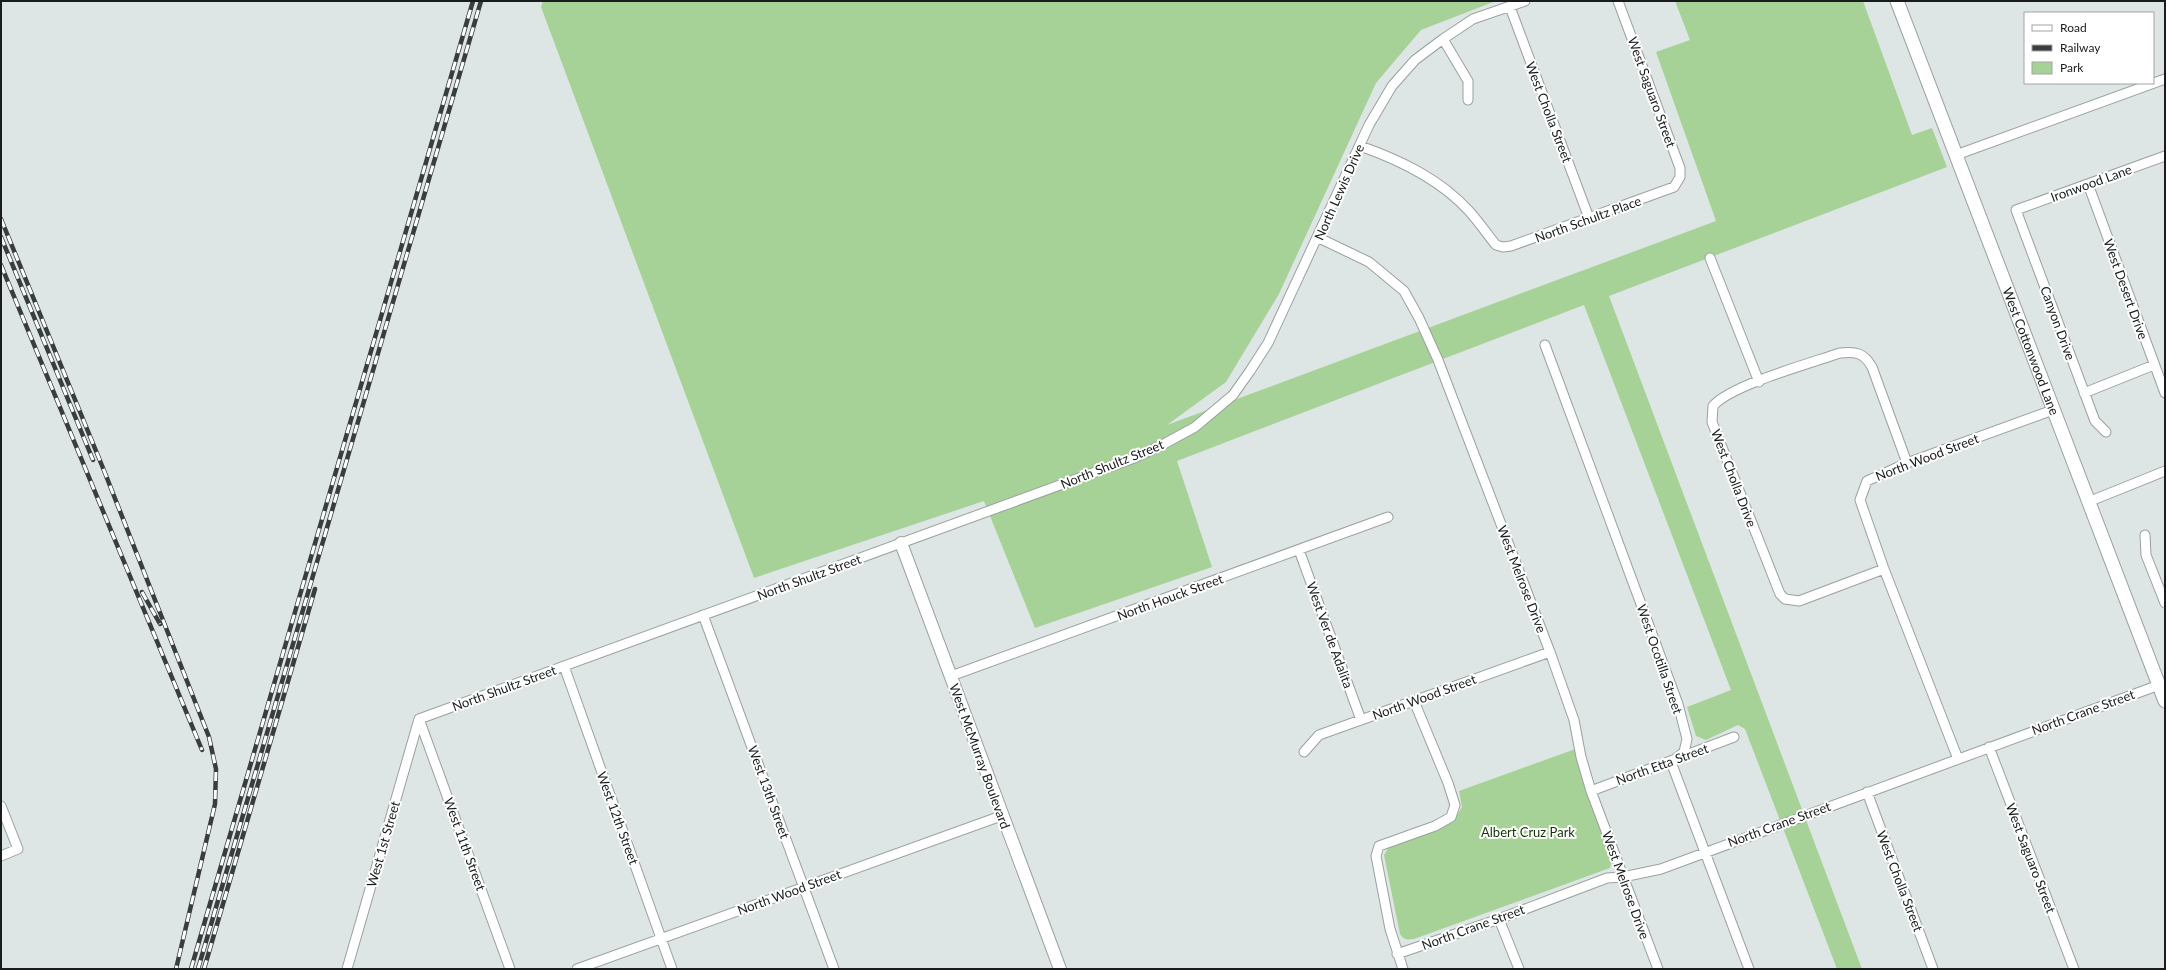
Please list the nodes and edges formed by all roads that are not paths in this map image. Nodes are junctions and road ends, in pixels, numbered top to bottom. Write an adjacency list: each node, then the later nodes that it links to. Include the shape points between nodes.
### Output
1 (1525, 1): 4 (street, North Lewis Drive)
2 (1618, 1): 14 (street, West Saguaro Street, via 1680,168)
3 (1898, 1): 11 (main road, West Cottonwood Lane)
4 (1510, 6): 5 (street, North Lewis Drive, via 1473,19); 17 (street, West Cholla Street)
5 (1443, 39): 9 (street, via 1468,81); 10 (street, North Lewis Drive, via 1416,60 1392,86)
6 (2165, 79): 7 (street)
7 (2154, 83)
8 (2151, 84): 11 (street)
9 (1468, 100)
10 (1360, 146): 17 (street, North Schultz Place, via 1409,166 1436,182 1469,211 1496,245 1511,246); 18 (street, North Lewis Drive)
11 (1956, 155): 25 (main road, West Cottonwood Lane)
12 (2163, 156): 13 (street); 15 (street, Ironwood Lane)
13 (2165, 166)
14 (1678, 183): 17 (street, North Schultz Place, via 1667,190)
15 (2088, 184): 16 (street, Ironwood Lane); 21 (street, West Desert Drive)
16 (2016, 210): 24 (street, Canyon Drive)
17 (1589, 218)
18 (1318, 238): 26 (street, North Lewis Drive, via 1268,343 1250,371 1233,395); 38 (street, West Melrose Drive, via 1369,262 1404,291 1438,360)
19 (1710, 258): 22 (street)
20 (1545, 345): 50 (street, West Ocotilla Street, via 1678,704 1687,739 1684,752)
21 (2154, 365): 23 (street, West Desert Drive); 24 (street)
22 (1759, 382): 28 (street, West Cholla Drive, via 1840,353 1859,353 1866,357 1872,367); 35 (street, West Cholla Drive, via 1719,400 1713,406 1712,422 1780,594 1792,602 1800,601)
23 (2165, 393)
24 (2084, 394): 27 (street, Canyon Drive, via 2095,421)
25 (2053, 410): 28 (street, North Wood Street); 30 (main road, West Cottonwood Lane)
26 (1195, 427): 33 (street, North Shultz Street, via 1134,458)
27 (2106, 432)
28 (1907, 463): 35 (street, North Wood Street, via 1867,481 1860,500)
29 (2165, 471): 30 (street)
30 (2088, 502): 41 (main road, West Cottonwood Lane)
31 (1388, 517): 34 (street, North Houck Street)
32 (2145, 535): 36 (street, via 2146,555)
33 (901, 543): 37 (street, North Shultz Street); 40 (street, West McMurray Boulevard)
34 (1299, 550): 40 (street, North Houck Street); 45 (street, West Ver de Adalita)
35 (1884, 569): 49 (street)
36 (2165, 603)
37 (703, 615): 39 (street, North Shultz Street); 58 (street, West 13th Street)
38 (1550, 652): 43 (street, North Wood Street); 51 (street, West Melrose Drive, via 1574,720)
39 (564, 666): 44 (street, North Shultz Street); 60 (street, West 12th Street)
40 (951, 676): 54 (street, West McMurray Boulevard)
41 (2159, 684): 42 (main road, West Cottonwood Lane); 47 (street, North Crane Street)
42 (2165, 700)
43 (1414, 701): 45 (street, North Wood Street); 61 (street, via 1455,805 1451,817 1435,826 1379,846 1376,856)
44 (419, 719): 62 (street, West 1st Street); 63 (street, West 11th Street)
45 (1361, 720): 48 (street, North Wood Street, via 1319,735)
46 (1734, 737): 50 (street, North Etta Street)
47 (1989, 747): 49 (street, North Crane Street); 73 (street, West Saguaro Street)
48 (1304, 752)
49 (1958, 759): 52 (street, North Crane Street)
50 (1671, 762): 51 (street, North Etta Street); 55 (street)
51 (1591, 791): 57 (street, West Melrose Drive)
52 (1867, 792): 55 (street, North Crane Street); 72 (street, West Cholla Street)
53 (1, 806): 56 (street, via 18,850)
54 (1001, 816): 58 (street, North Wood Street); 67 (street, West McMurray Boulevard)
55 (1706, 852): 57 (street, North Crane Street, via 1661,869); 71 (street)
56 (1, 856)
57 (1623, 877): 59 (street, North Crane Street, via 1607,878); 70 (street, West Melrose Drive)
58 (803, 886): 60 (street, North Wood Street); 66 (street, West 13th Street)
59 (1499, 919): 61 (street, North Crane Street); 69 (street)
60 (661, 938): 64 (street, North Wood Street); 65 (street, West 12th Street)
61 (1397, 954): 68 (street)
62 (347, 969)
63 (510, 969)
64 (577, 969)
65 (672, 969)
66 (834, 969)
67 (1060, 969)
68 (1403, 969)
69 (1519, 969)
70 (1658, 969)
71 (1749, 969)
72 (1933, 969)
73 (2074, 969)

